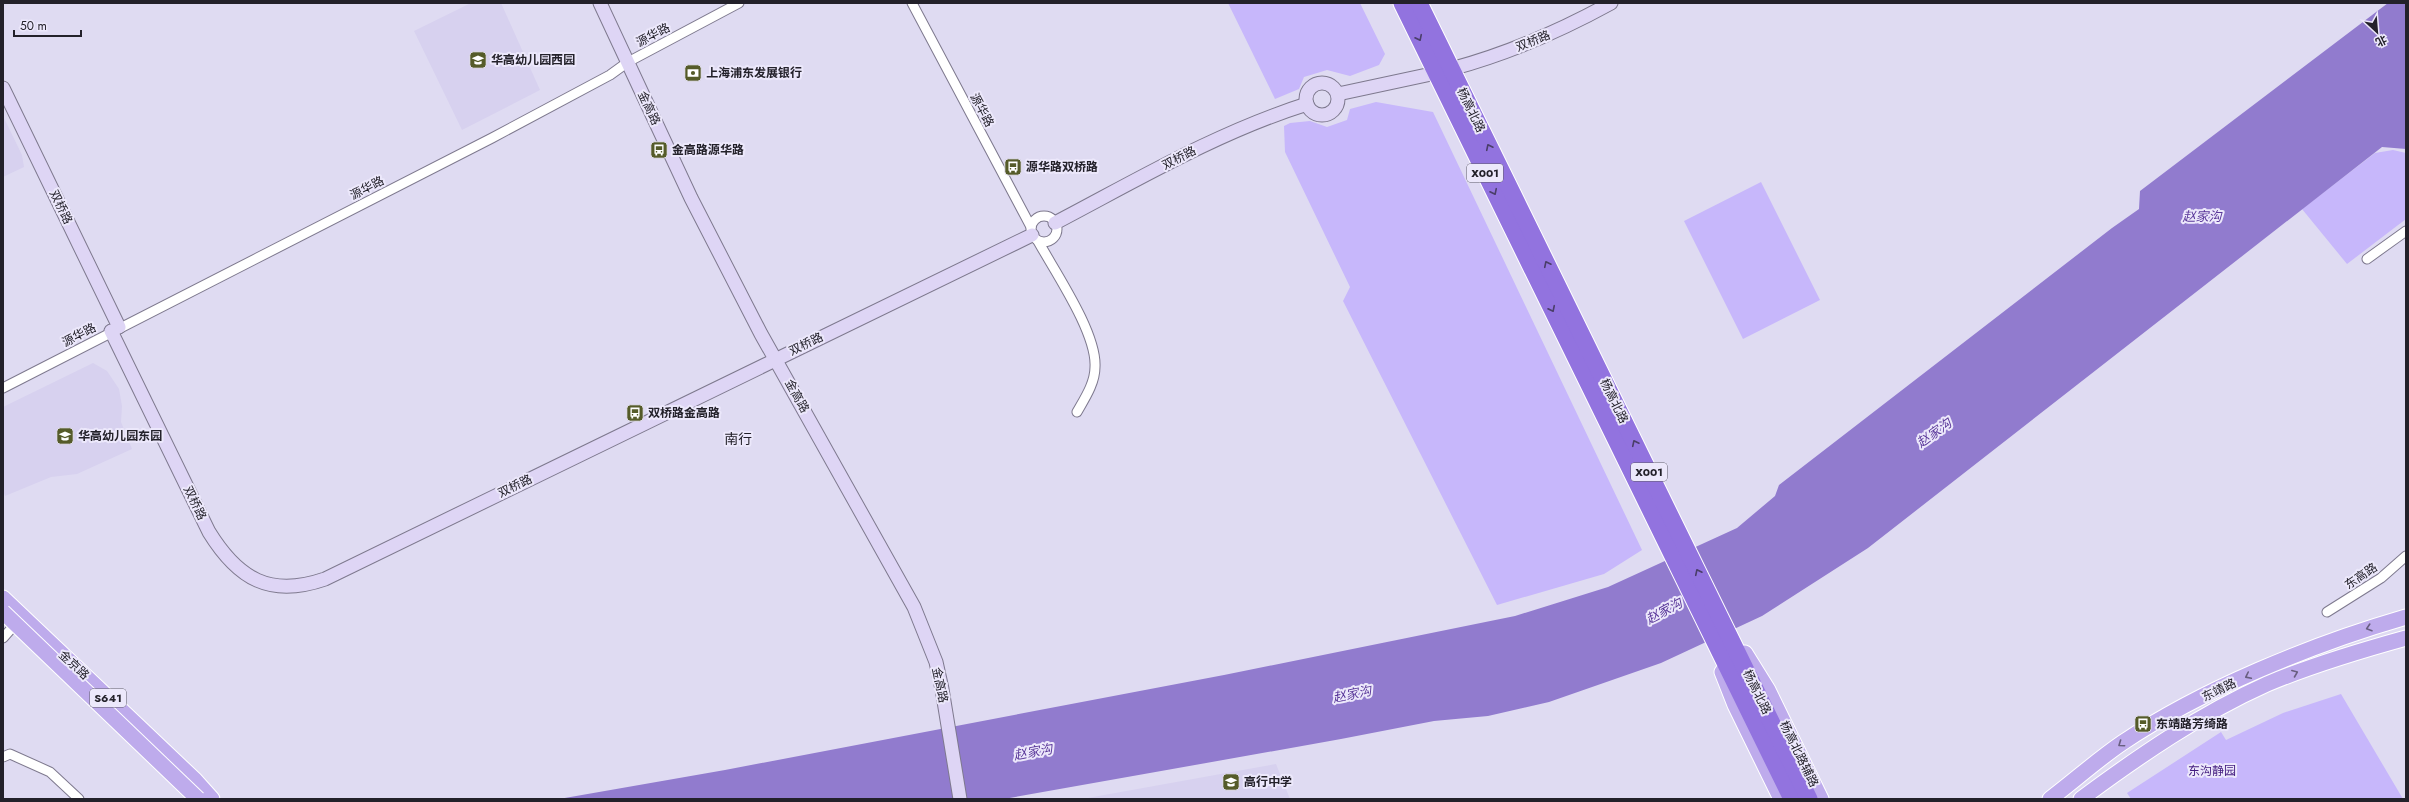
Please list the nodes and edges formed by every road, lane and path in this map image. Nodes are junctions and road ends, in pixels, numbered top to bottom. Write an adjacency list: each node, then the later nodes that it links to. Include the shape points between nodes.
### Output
1 (600, 3): 7 (street, 金高路)
2 (740, 3): 7 (street, 源华路)
3 (912, 3): 14 (street, 源华路)
4 (1402, 3): 8 (highway, 杨高北路 / X001, one-way to 8)
5 (1418, 3): 8 (highway, 杨高北路 / X001)
6 (1612, 3): 8 (street, 双桥路, via 1528,44)
7 (628, 62): 16 (street, 源华路, via 610,75 492,138); 17 (street, 金高路, via 691,198)
8 (1443, 71): 10 (street, 双桥路); 22 (highway, 杨高北路 / X001)
9 (3, 88): 16 (street, 双桥路)
10 (1338, 94): 11 (street, via 1328,84 1318,84 1307,94); 11 (street, via 1338,104 1327,114 1313,112)
11 (1307, 104): 12 (street, 双桥路, via 1216,139)
12 (1055, 223): 14 (street, via 1050,218 1042,216 1035,220); 14 (street, via 1057,231 1053,238 1046,242)
13 (2406, 231): 15 (street)
14 (1034, 234): 17 (street, 双桥路); 19 (street, 源华路, via 1089,335 1094,352 1095,368 1092,381)
15 (2367, 259)
16 (115, 329): 17 (street, 双桥路, via 219,549 230,562 257,581 289,587 306,586 325,579); 18 (street, 源华路)
17 (776, 359): 33 (street, 金高路, via 914,607 936,662)
18 (3, 388)
19 (1077, 412)
20 (2406, 556): 24 (street, 东高路, via 2382,578)
21 (3, 598): 32 (main road, 金京路 / S641)
22 (1708, 610): 34 (main road, X001, via 1734,704); 35 (highway, 杨高北路 / X001); 36 (highway, 杨高北路 / X001); 37 (main road, 杨高北路辅路 / X001, via 1768,690)
23 (3, 612): 31 (main road, 金京路 / S641, bridge)
24 (2327, 612)
25 (2406, 617): 38 (main road, 东靖路, one-way to 38, via 2365,629 2261,669 2188,705 2122,743)
26 (18, 621): 27 (street)
27 (3, 638)
28 (2406, 638): 39 (main road, 东靖路, one-way to 28, via 2136,758 2196,721 2266,685 2328,660)
29 (3, 757): 30 (street, via 10,754 50,772)
30 (79, 799)
31 (198, 799)
32 (212, 799)
33 (960, 799)
34 (1781, 799)
35 (1792, 799)
36 (1809, 799)
37 (1821, 799)
38 (2050, 799)
39 (2081, 799)

